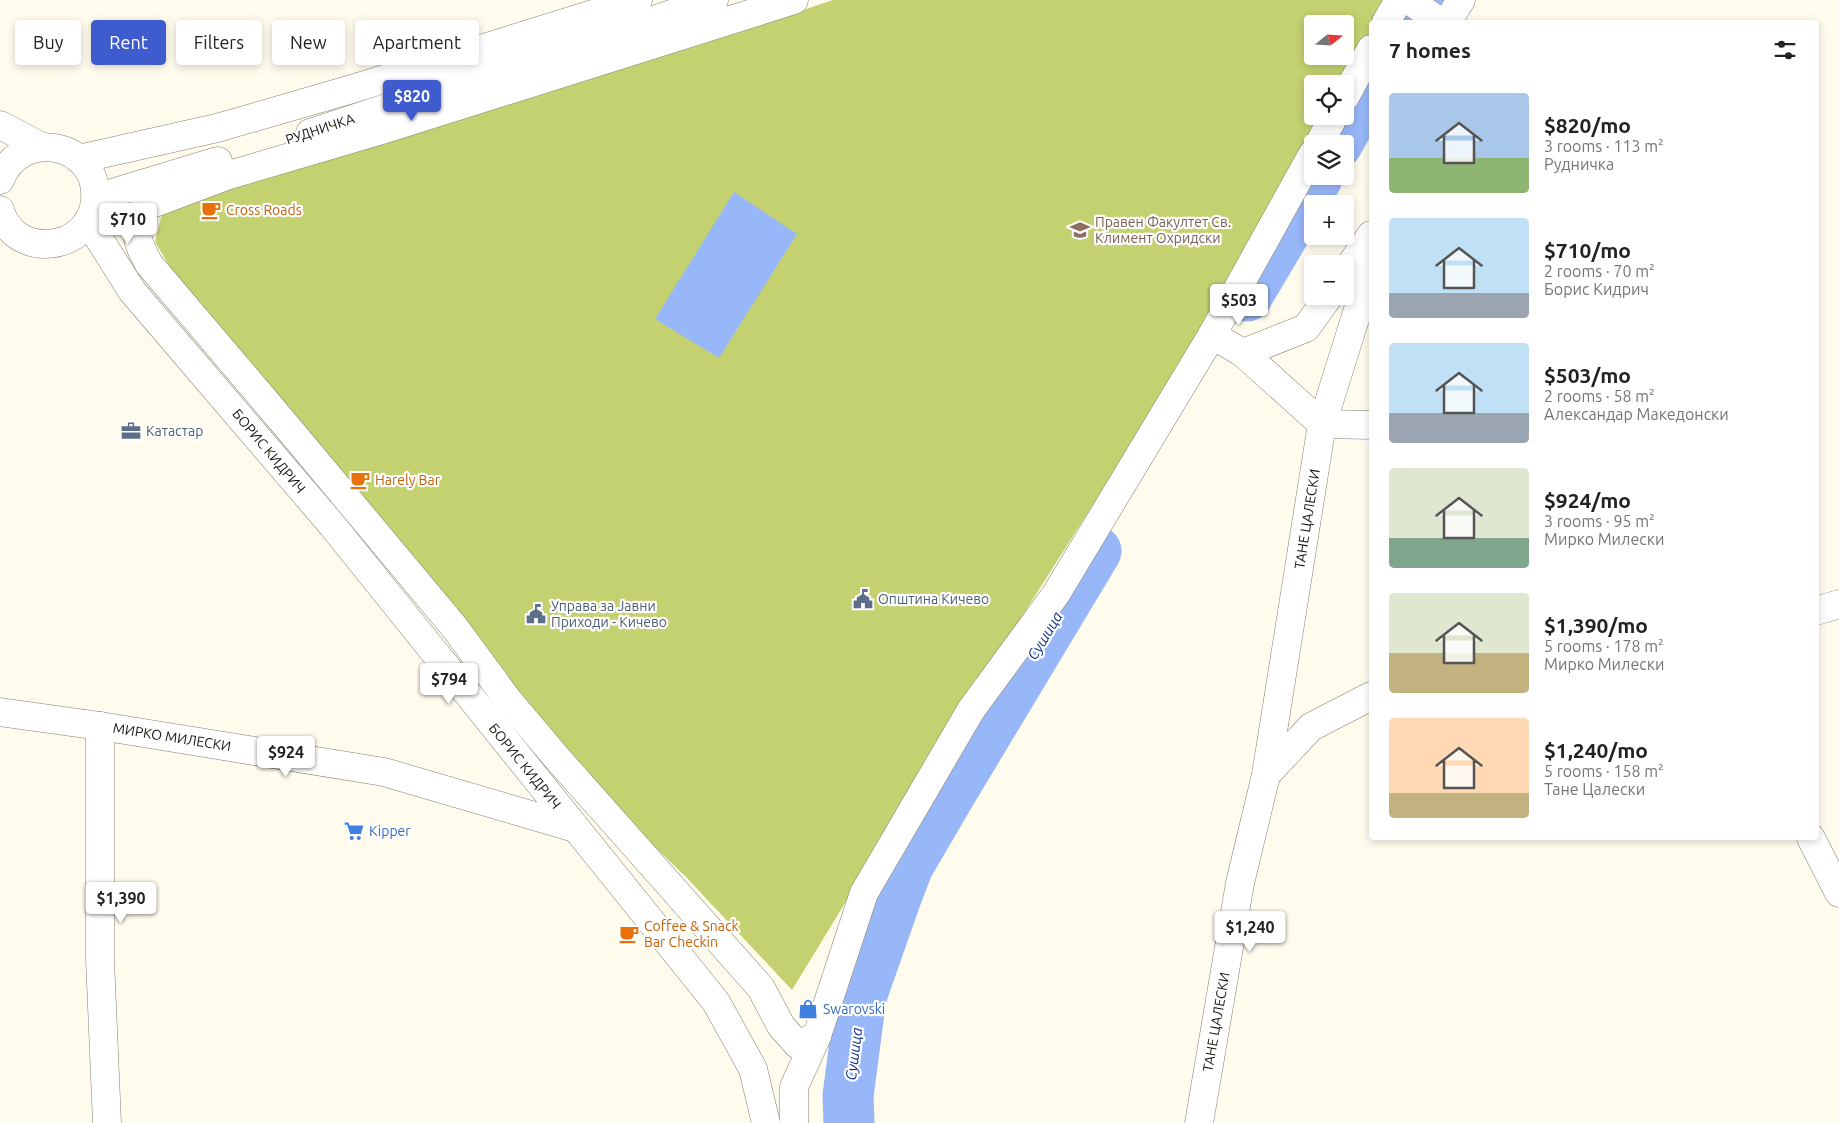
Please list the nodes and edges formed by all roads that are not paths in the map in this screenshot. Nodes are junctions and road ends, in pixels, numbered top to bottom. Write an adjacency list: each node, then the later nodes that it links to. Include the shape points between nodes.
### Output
1 (638, 0): 14 (street, РУДНИЧКА, via 217,128)
2 (714, 0): 18 (street, РУДНИЧКА, via 294,138)
3 (794, 0): 39 (street, via 229,175 144,207 138,223 138,243 149,264 455,628 508,700 761,988 781,1026 798,1045)
4 (1399, 0): 7 (street)
5 (1409, 0): 8 (street)
6 (1461, 0): 9 (street)
7 (1387, 20)
8 (1437, 20)
9 (1448, 20)
10 (1369, 53): 11 (street)
11 (1354, 80)
12 (0, 125): 13 (street)
13 (42, 146): 14 (street, via 68,151); 17 (street, via 17,156)
14 (79, 159): 18 (street, БОРИС КИДРИЧ, via 94,184)
15 (1304, 169): 26 (street)
16 (0, 171): 17 (street)
17 (0, 179)
18 (92, 210): 21 (street, via 80,232); 24 (street, БОРИС КИДРИЧ)
19 (2, 220): 21 (street, via 28,241 55,244)
20 (1369, 238): 22 (street)
21 (68, 240): 24 (street, БОРИС КИДРИЧ)
22 (1354, 260)
23 (1369, 274): 28 (street, ТАНЕ ЦАЛЕСКИ)
24 (132, 291): 36 (street, БОРИС КИДРИЧ, via 332,526)
25 (1323, 305): 27 (street, via 1306,328)
26 (1212, 335): 27 (street); 39 (street, via 1056,594 971,710 864,893)
27 (1243, 353): 28 (street)
28 (1322, 424): 29 (street); 35 (street, ТАНЕ ЦАЛЕСКИ)
29 (1369, 425)
30 (1839, 604): 31 (street)
31 (1819, 610)
32 (1369, 697): 35 (street, ТАНЕ ЦАЛЕСКИ, via 1311,727)
33 (0, 712): 34 (street, МИРКО МИЛЕСКИ)
34 (100, 726): 36 (street, МИРКО МИЛЕСКИ, via 384,772); 40 (street, via 100,960)
35 (1266, 776): 43 (street, ТАНЕ ЦАЛЕСКИ, via 1240,883)
36 (575, 828): 41 (street, БОРИС КИДРИЧ, via 716,1002 753,1069)
37 (1812, 840): 38 (street)
38 (1839, 893)
39 (817, 1036): 42 (street, via 794,1087)
40 (107, 1123)
41 (766, 1123)
42 (794, 1123)
43 (1199, 1123)

